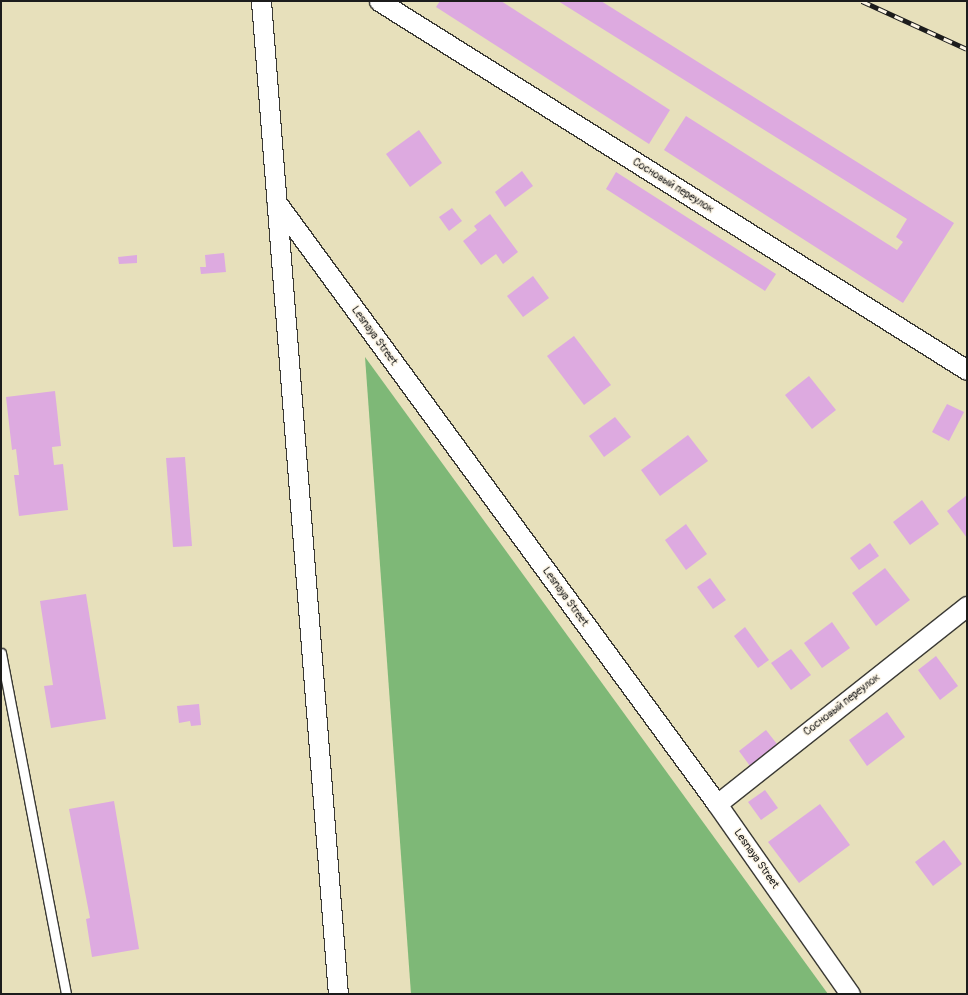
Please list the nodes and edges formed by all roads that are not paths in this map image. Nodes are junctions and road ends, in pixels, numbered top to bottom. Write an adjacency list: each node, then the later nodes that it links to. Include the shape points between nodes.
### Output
1 (261, 1): 3 (street)
2 (379, 1): 4 (street, Сосновый переулок)
3 (277, 203): 7 (street, Lesnaya Street); 9 (street)
4 (967, 370)
5 (967, 606): 7 (street, Сосновый переулок)
6 (1, 653): 8 (lane)
7 (717, 804): 10 (street, Lesnaya Street)
8 (66, 994)
9 (338, 994)
10 (850, 994)

